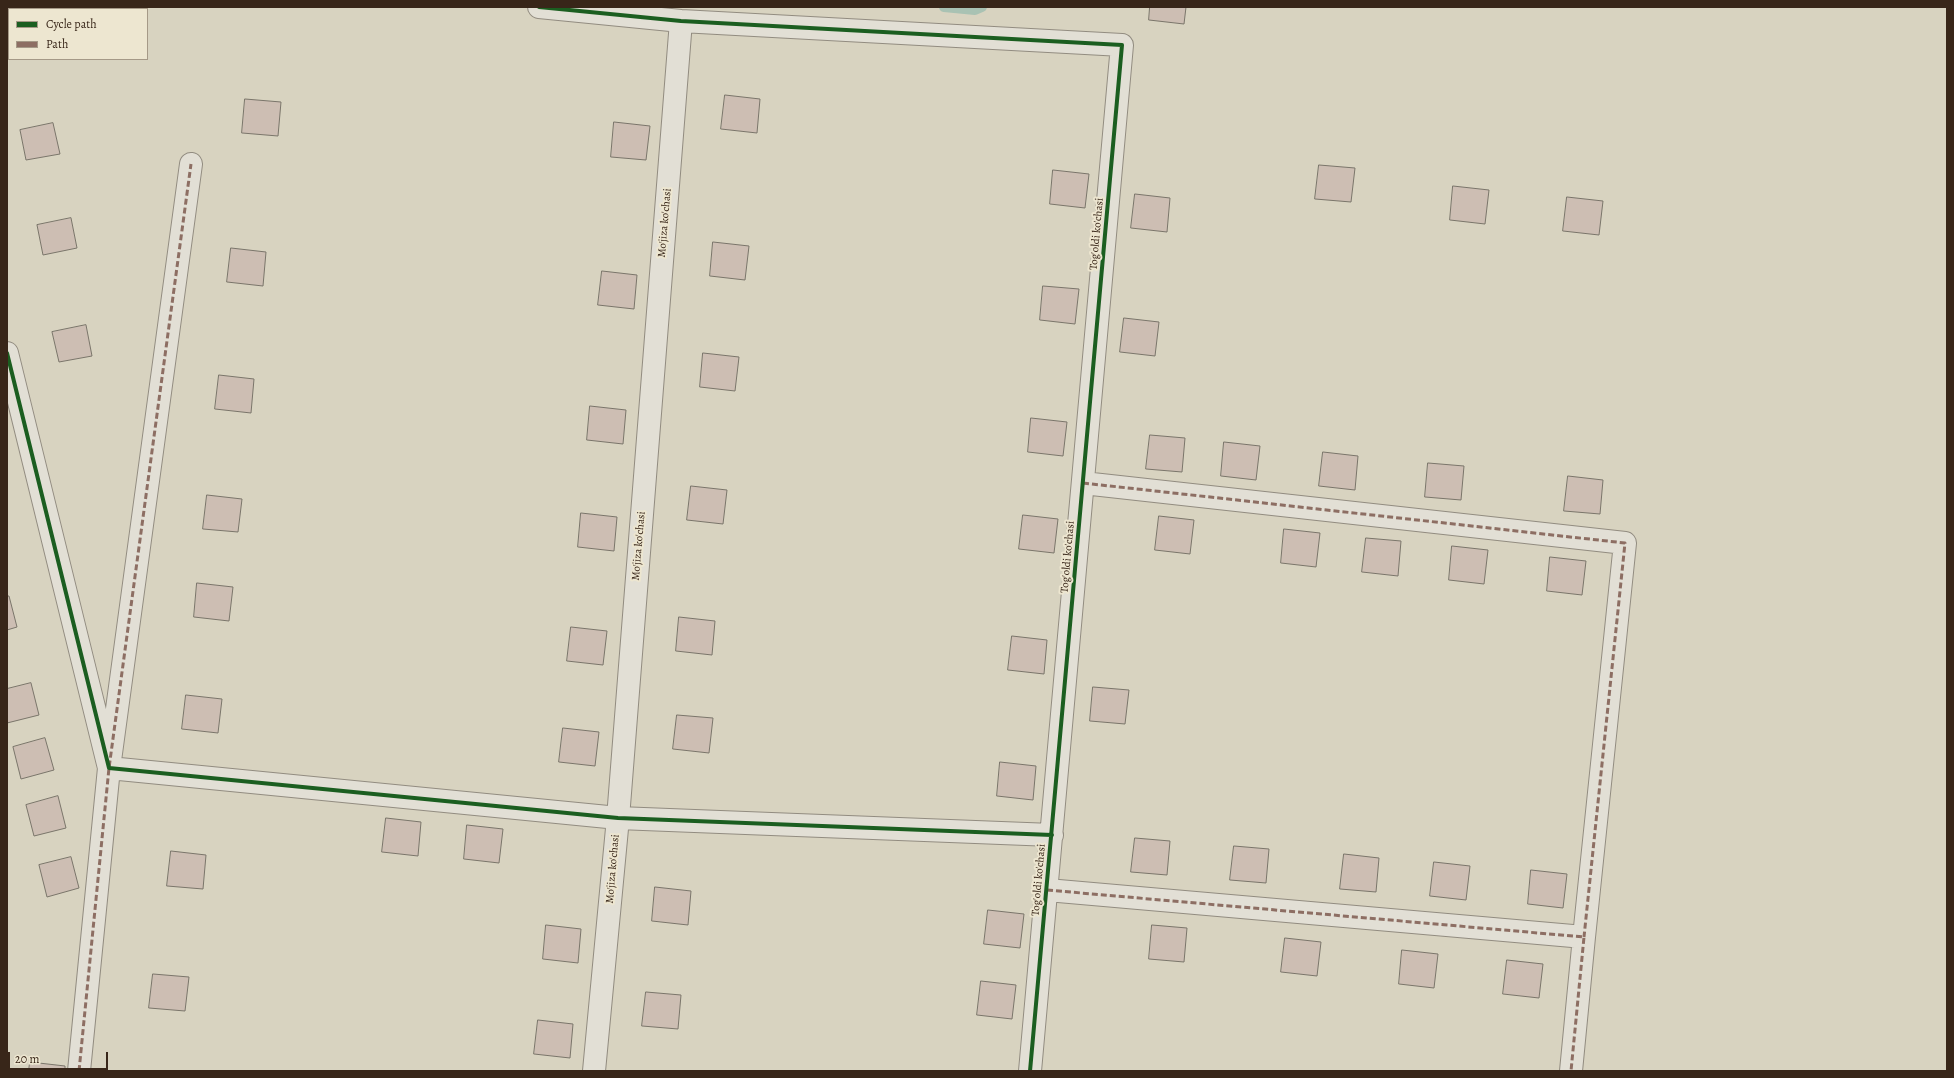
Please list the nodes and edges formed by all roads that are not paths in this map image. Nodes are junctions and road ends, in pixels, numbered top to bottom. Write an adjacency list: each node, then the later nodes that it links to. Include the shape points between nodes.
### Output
1 (539, 7): 2 (street)
2 (681, 21): 5 (street, Tog'oldi ko'chasi, via 1122,44); 7 (street, Mo'jiza ko'chasi)
3 (191, 164): 6 (street)
4 (7, 353): 6 (street)
5 (1084, 483): 8 (street, Tog'oldi ko'chasi); 10 (street, via 1625,543)
6 (109, 768): 7 (street); 11 (street)
7 (618, 818): 8 (street); 12 (street, Mo'jiza ko'chasi)
8 (1052, 835): 9 (street, Tog'oldi ko'chasi)
9 (1047, 890): 10 (street); 13 (street, Tog'oldi ko'chasi)
10 (1584, 937): 14 (street)
11 (79, 1071)
12 (594, 1071)
13 (1030, 1071)
14 (1571, 1071)

